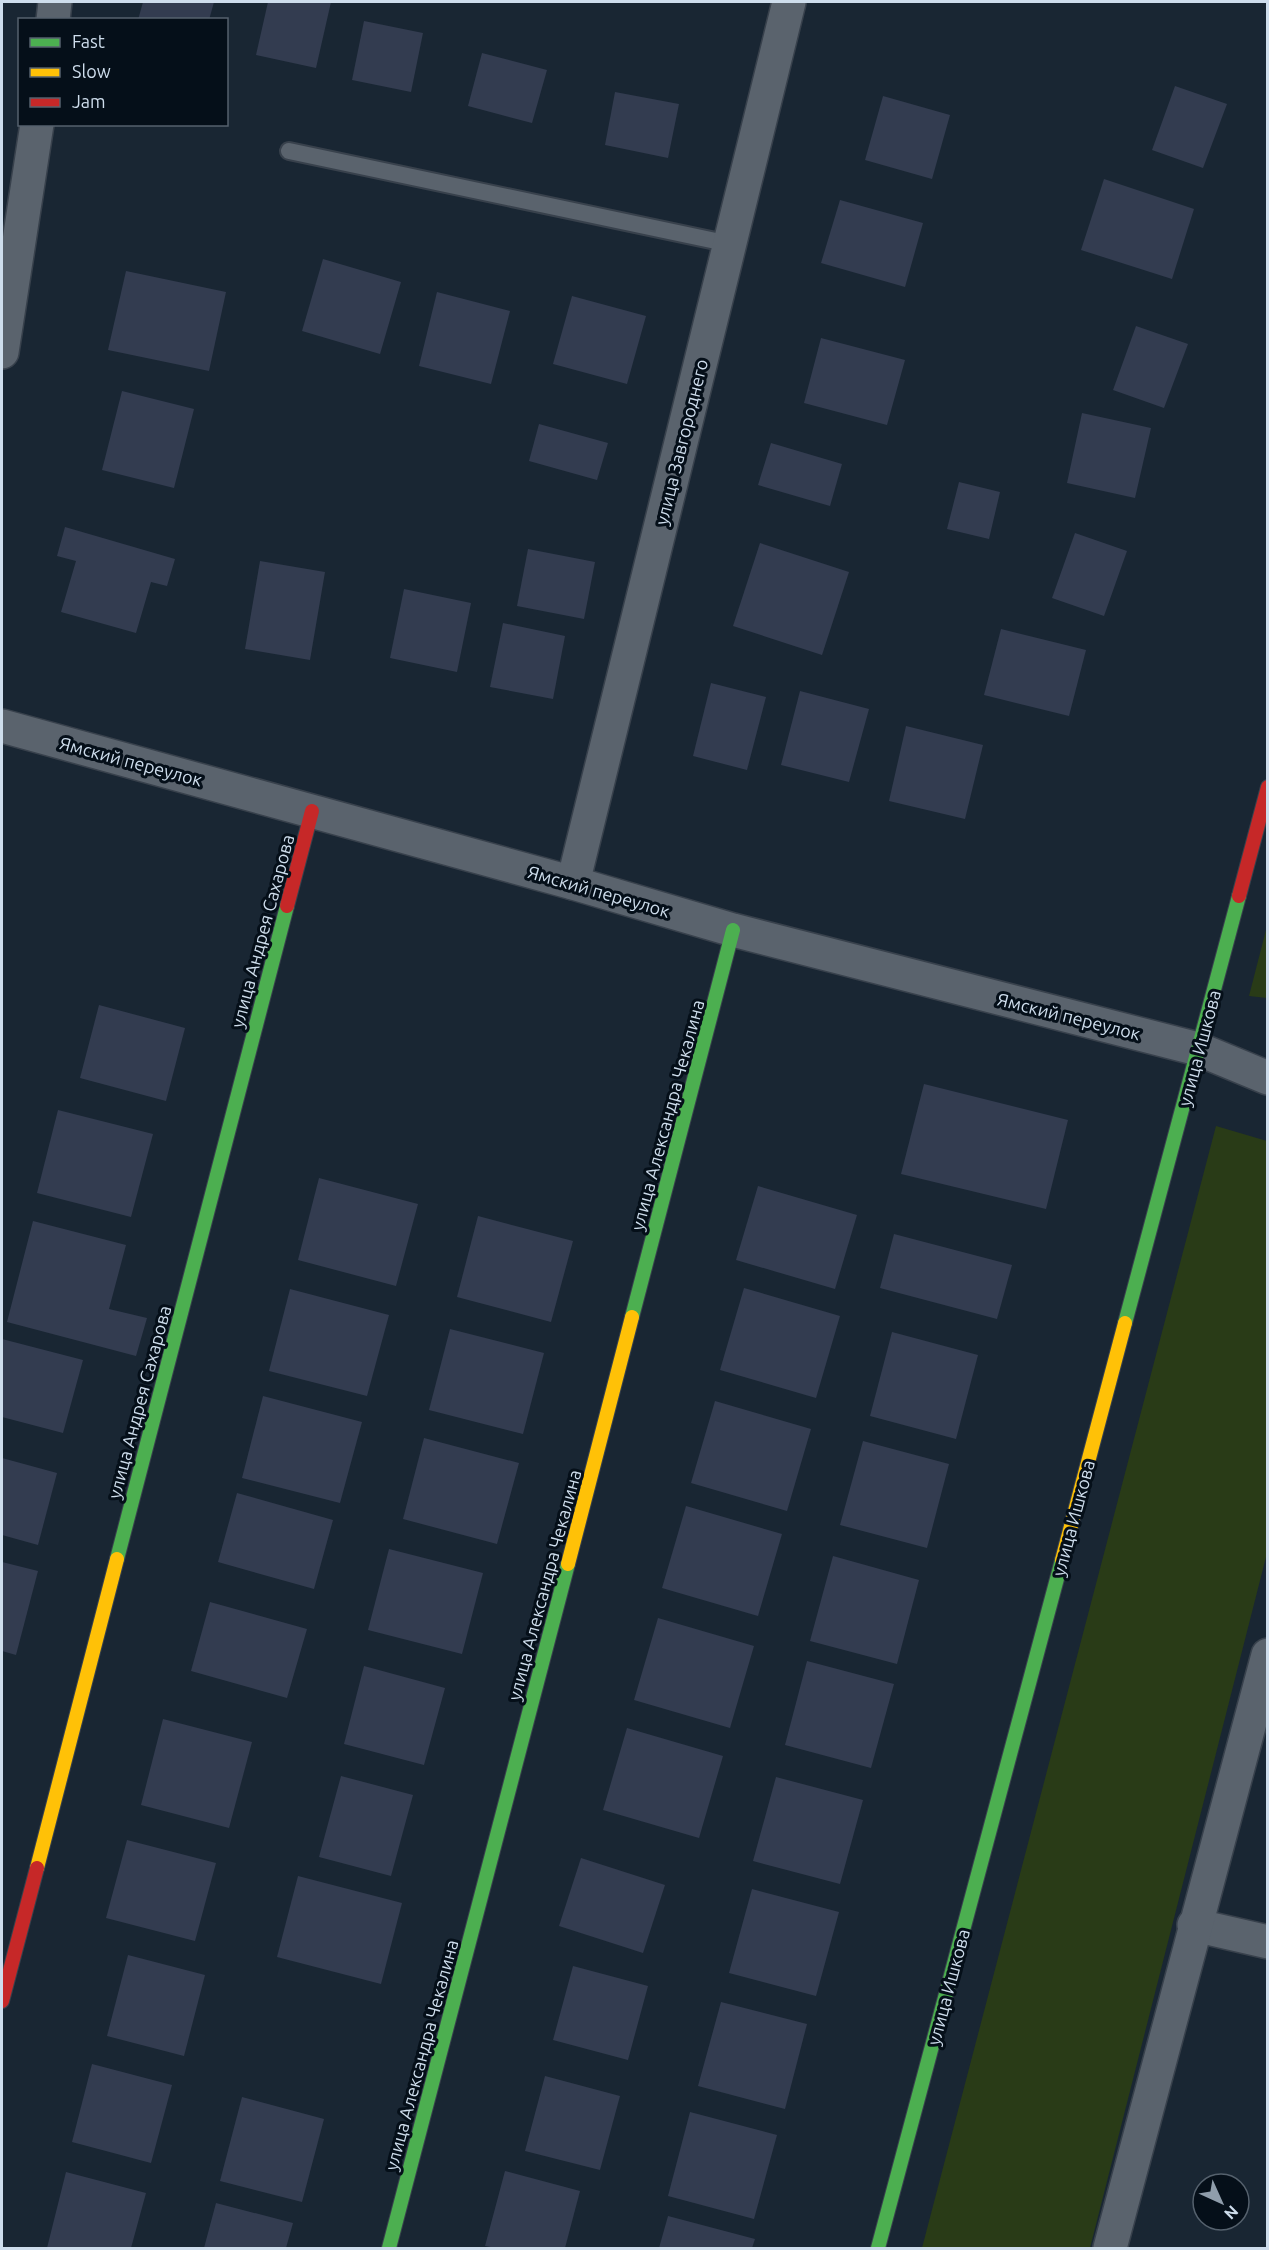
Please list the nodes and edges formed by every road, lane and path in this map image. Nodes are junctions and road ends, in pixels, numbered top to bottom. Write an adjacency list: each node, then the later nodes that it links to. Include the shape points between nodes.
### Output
1 (56, 2): 3 (street)
2 (789, 2): 6 (street, улица Завгороднего)
3 (53, 18)
4 (37, 126): 7 (street)
5 (289, 151): 6 (lane)
6 (730, 244): 11 (street, улица Завгороднего)
7 (2, 352)
8 (2, 726): 10 (street, Ямский переулок)
9 (1268, 787): 13 (street, улица Ишкова)
10 (312, 811): 11 (street, Ямский переулок); 18 (street, улица Андрея Сахарова)
11 (573, 883): 12 (street, Ямский переулок)
12 (733, 930): 13 (street, Ямский переулок); 19 (street, улица Александра Чекалина)
13 (1198, 1049): 14 (street, Ямский переулок); 20 (street, улица Ишкова)
14 (1268, 1078)
15 (1268, 1655): 16 (street)
16 (1194, 1925): 17 (street); 21 (street)
17 (1268, 1942)
18 (2, 2001)
19 (389, 2248)
20 (878, 2248)
21 (1110, 2248)

